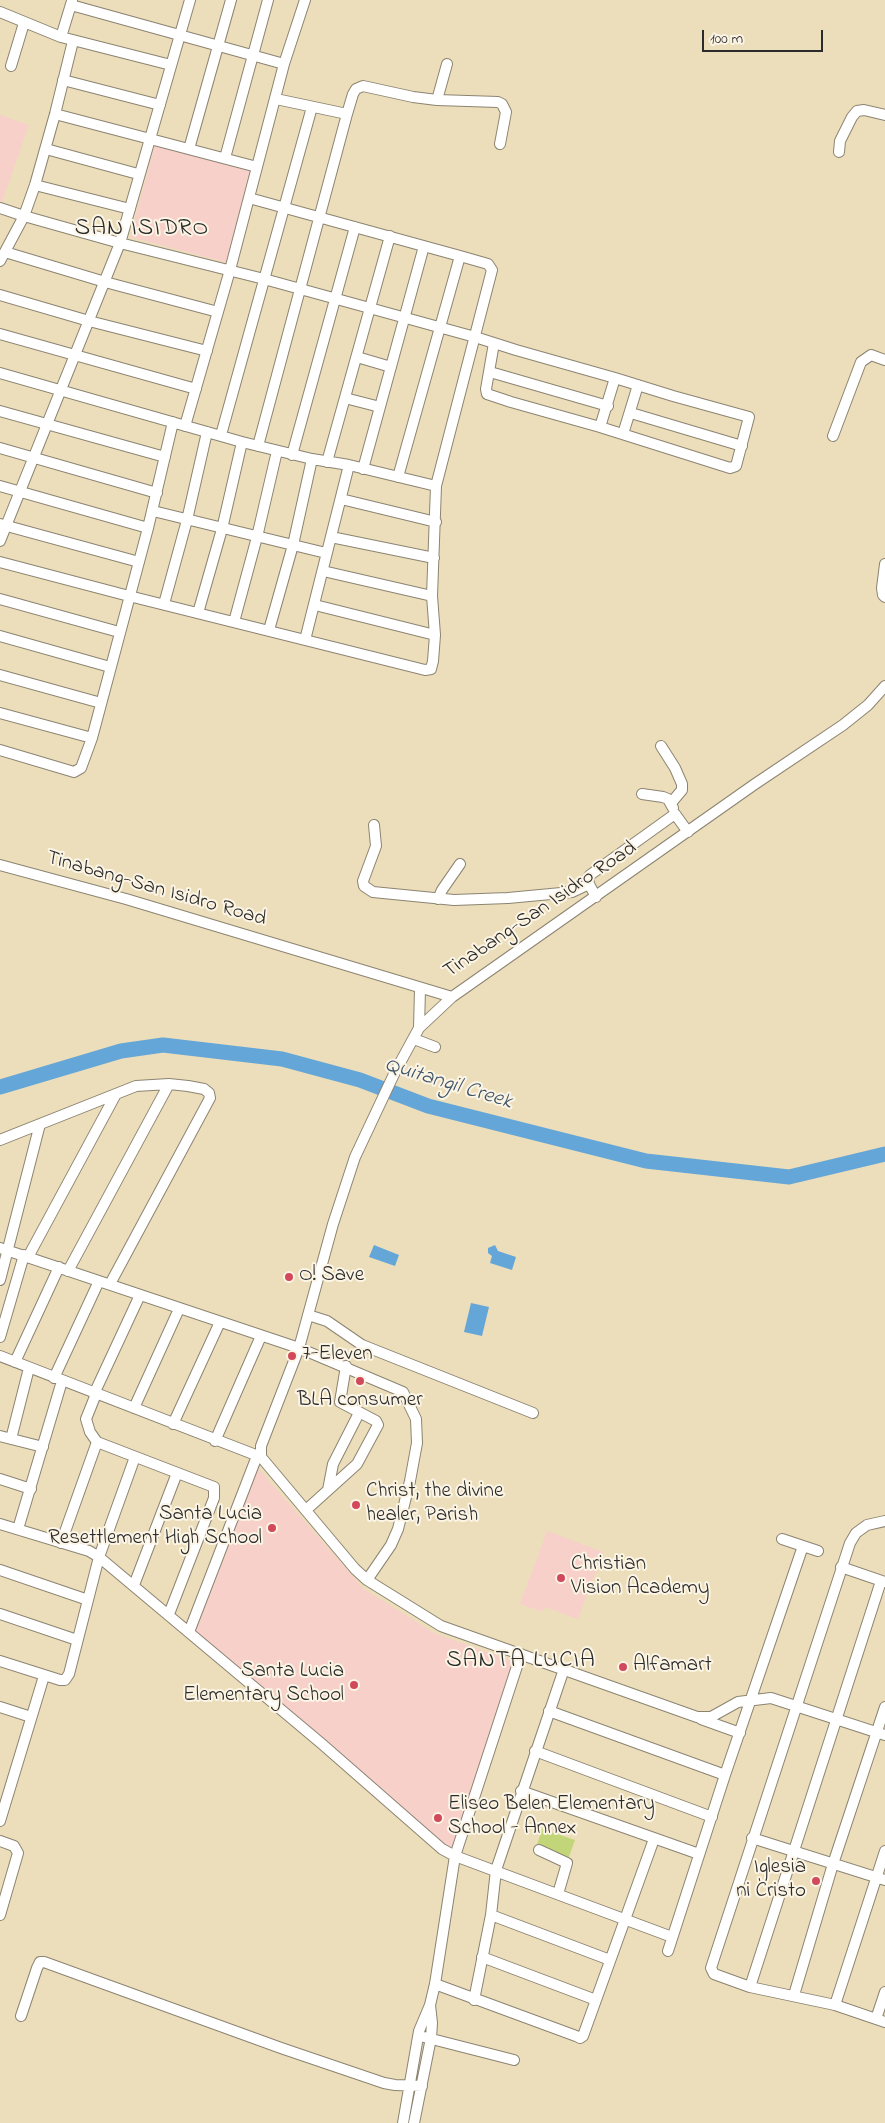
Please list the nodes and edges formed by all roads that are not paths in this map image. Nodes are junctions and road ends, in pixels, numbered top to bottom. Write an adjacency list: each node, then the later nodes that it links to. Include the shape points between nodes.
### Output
1 (188, 0): 8 (street)
2 (231, 0): 11 (street)
3 (268, 0): 12 (street)
4 (306, 0): 14 (street)
5 (72, 3): 8 (street); 9 (street)
6 (0, 12): 7 (street)
7 (24, 23): 9 (street); 16 (street)
8 (179, 35): 11 (street); 13 (street)
9 (61, 37): 10 (street)
10 (73, 41): 13 (street); 17 (street)
11 (218, 45): 12 (street); 28 (street)
12 (251, 55): 14 (street); 30 (street)
13 (171, 64): 20 (street)
14 (284, 64): 18 (street)
15 (447, 64): 19 (street)
16 (11, 66)
17 (63, 80): 20 (street); 22 (street)
18 (276, 99): 21 (street); 31 (street)
19 (437, 100): 23 (street, via 363,86 353,94); 26 (street, via 482,100 502,104 506,112)
20 (160, 105): 25 (street)
21 (312, 107): 23 (street); 36 (street)
22 (55, 114): 25 (street); 27 (street)
23 (347, 114): 39 (street)
24 (885, 115): 29 (street, via 857,111 840,141)
25 (148, 139): 28 (street); 32 (street)
26 (500, 144)
27 (46, 149): 32 (street); 33 (street)
28 (189, 149): 30 (street)
29 (839, 152)
30 (225, 158): 31 (street)
31 (257, 167): 34 (street)
32 (138, 174): 37 (street)
33 (35, 185): 37 (street); 38 (street)
34 (249, 198): 36 (street); 46 (street)
35 (0, 208): 38 (street)
36 (285, 208): 39 (street); 47 (street)
37 (130, 209): 42 (street)
38 (24, 216): 42 (street); 44 (street)
39 (320, 217): 40 (street); 49 (street)
40 (355, 227): 41 (street); 51 (street)
41 (390, 236): 43 (street); 52 (street)
42 (120, 243): 46 (street); 48 (street)
43 (424, 246): 45 (street); 54 (street)
44 (2, 256): 48 (street)
45 (460, 256): 56 (street); 58 (street, via 488,264 492,270)
46 (230, 270): 47 (street); 53 (street)
47 (264, 279): 49 (street); 82 (street)
48 (105, 282): 53 (street); 55 (street)
49 (299, 290): 51 (street); 85 (street)
50 (0, 295): 55 (street)
51 (335, 299): 52 (street); 89 (street)
52 (369, 309): 54 (street); 62 (street)
53 (218, 312): 60 (street)
54 (405, 319): 56 (street); 64 (street)
55 (89, 321): 60 (street); 61 (street)
56 (440, 328): 58 (street); 96 (street)
57 (0, 334): 61 (street)
58 (475, 338): 59 (street); 98 (street)
59 (494, 343): 65 (street); 67 (street)
60 (207, 351): 69 (street)
61 (76, 355): 69 (street); 70 (street)
62 (357, 357): 64 (street); 71 (street)
63 (885, 360): 83 (street, via 871,355 861,362)
64 (391, 367): 73 (street)
65 (490, 372): 72 (street); 79 (street, via 487,394)
66 (0, 373): 70 (street)
67 (615, 378): 68 (street); 72 (street)
68 (638, 385): 75 (street); 86 (street, via 749,417)
69 (196, 389): 78 (street)
70 (61, 390): 76 (street); 77 (street)
71 (345, 398): 73 (street); 93 (street)
72 (608, 406): 79 (street)
73 (380, 407): 95 (street)
74 (0, 411): 77 (street)
75 (631, 413): 81 (street); 86 (street)
76 (173, 422): 78 (street); 90 (street)
77 (47, 424): 90 (street); 91 (street)
78 (185, 426): 80 (street)
79 (600, 427): 81 (street)
80 (206, 432): 82 (street); 103 (street)
81 (623, 434): 86 (street, via 730,468 736,466)
82 (220, 435): 84 (street)
83 (833, 436)
84 (242, 442): 85 (street); 107 (street)
85 (258, 446): 88 (street)
86 (742, 446)
87 (0, 448): 91 (street)
88 (277, 451): 89 (street); 108 (street)
89 (292, 454): 92 (street)
90 (165, 457): 100 (street)
91 (33, 458): 99 (street); 100 (street)
92 (312, 459): 93 (street); 111 (street)
93 (327, 462): 94 (street)
94 (348, 465): 95 (street); 101 (street)
95 (364, 469): 96 (street)
96 (398, 477): 98 (street)
97 (0, 486): 99 (street)
98 (436, 486): 104 (street)
99 (21, 492): 105 (street); 106 (street)
100 (157, 493): 102 (street)
101 (341, 499): 104 (street); 109 (street)
102 (153, 511): 103 (street); 106 (street)
103 (187, 520): 107 (street); 122 (street)
104 (436, 522): 113 (street)
105 (4, 525): 110 (street); 115 (street)
106 (148, 528): 115 (street)
107 (222, 529): 108 (street); 124 (street)
108 (257, 537): 111 (street); 125 (street)
109 (331, 537): 112 (street); 113 (street)
110 (0, 541)
111 (293, 545): 112 (street); 126 (street)
112 (326, 553): 117 (street)
113 (434, 558): 119 (street)
114 (0, 562): 118 (street)
115 (139, 562): 118 (street)
116 (885, 564): 120 (street, via 882,588)
117 (323, 571): 119 (street); 123 (street)
118 (129, 596): 122 (street); 127 (street)
119 (432, 596): 128 (street)
120 (885, 597)
121 (0, 599): 127 (street)
122 (164, 604): 124 (street)
123 (315, 605): 128 (street); 130 (street)
124 (198, 613): 125 (street)
125 (234, 622): 126 (street)
126 (270, 630): 130 (street)
127 (119, 632): 131 (street)
128 (435, 635): 130 (street, via 431,669 425,670)
129 (0, 636): 131 (street)
130 (306, 640)
131 (110, 667): 134 (street)
132 (0, 675): 134 (street)
133 (885, 686): 143 (street, Tinabang-San Isidro Road, via 843,725)
134 (101, 703): 136 (street)
135 (0, 712): 136 (street)
136 (92, 738): 138 (street, via 77,771)
137 (661, 746): 140 (street, via 682,784 682,790)
138 (0, 750)
139 (642, 794): 140 (street, via 664,797)
140 (672, 803): 141 (street)
141 (675, 814): 143 (street); 146 (street, via 590,875)
142 (374, 826): 148 (street, via 376,846 364,875 364,886 373,892)
143 (688, 832): 147 (street, Tinabang-San Isidro Road)
144 (0, 864): 149 (street, Tinabang-San Isidro Road)
145 (460, 864): 148 (street)
146 (589, 884): 147 (street); 148 (street, via 572,892 553,895)
147 (596, 897): 150 (street, Tinabang-San Isidro Road)
148 (438, 899)
149 (420, 989): 150 (street, Tinabang-San Isidro Road); 151 (street)
150 (452, 997): 151 (street)
151 (419, 1028): 152 (street)
152 (414, 1040): 153 (street); 165 (street, via 395,1072 355,1157)
153 (435, 1047)
154 (169, 1084): 155 (street, via 136,1086); 160 (street); 162 (street, via 204,1089 210,1098)
155 (116, 1094): 156 (street); 159 (street)
156 (40, 1124): 157 (street); 158 (street)
157 (0, 1140)
158 (4, 1249): 159 (street); 161 (street)
159 (26, 1256): 160 (street); 168 (street)
160 (64, 1269): 162 (street); 171 (street)
161 (0, 1280)
162 (105, 1282): 163 (street); 174 (street)
163 (140, 1294): 164 (street); 175 (street)
164 (179, 1309): 166 (street); 176 (street)
165 (308, 1315): 169 (street); 178 (street, via 332,1323 362,1345)
166 (220, 1322): 167 (street); 179 (street)
167 (261, 1336): 169 (street); 182 (street)
168 (0, 1337)
169 (300, 1348): 172 (street); 186 (street)
170 (0, 1356): 171 (street)
171 (15, 1362): 173 (street)
172 (346, 1366): 177 (street, via 340,1402); 202 (street, via 403,1392 416,1420 417,1443 398,1529)
173 (29, 1368): 174 (street); 181 (street)
174 (58, 1380): 175 (street); 184 (street)
175 (95, 1394): 176 (street); 183 (street, via 86,1419)
176 (134, 1408): 179 (street)
177 (359, 1413): 190 (street, via 333,1464); 190 (street, via 378,1425 357,1464)
178 (533, 1413)
179 (173, 1424): 182 (street)
180 (0, 1436): 181 (street)
181 (12, 1439): 184 (street)
182 (215, 1441): 186 (street)
183 (97, 1442): 185 (street); 196 (street)
184 (43, 1447): 189 (street)
185 (135, 1457): 187 (street); 199 (street)
186 (259, 1457): 191 (street); 208 (street)
187 (177, 1473): 204 (street); 207 (street, via 214,1487 215,1493)
188 (0, 1479): 189 (street)
189 (31, 1489): 194 (street)
190 (328, 1490): 191 (street)
191 (306, 1510): 202 (street)
192 (885, 1521): 200 (street, via 867,1525 856,1533)
193 (0, 1524): 194 (street)
194 (18, 1529): 196 (street)
195 (782, 1539): 197 (street)
196 (61, 1543): 199 (street)
197 (803, 1546): 198 (street); 214 (street)
198 (818, 1551)
199 (99, 1557): 204 (street); 205 (street)
200 (841, 1567): 203 (street); 215 (street)
201 (0, 1570): 205 (street)
202 (367, 1580): 210 (street, via 441,1626)
203 (883, 1581): 221 (street)
204 (134, 1585): 207 (street)
205 (88, 1600): 209 (street)
206 (0, 1614): 209 (street)
207 (169, 1614): 208 (street)
208 (189, 1632): 237 (street, via 442,1849)
209 (78, 1640): 213 (street, via 65,1680)
210 (520, 1654): 212 (street); 237 (street)
211 (0, 1661): 213 (street)
212 (564, 1669): 218 (street); 220 (street)
213 (44, 1676): 219 (street)
214 (750, 1700): 215 (street, via 771,1698); 220 (street, via 738,1702 711,1717); 222 (street)
215 (796, 1706): 221 (street); 230 (street)
216 (0, 1707): 219 (street)
217 (885, 1707): 223 (street)
218 (549, 1710): 224 (street); 225 (street)
219 (31, 1717): 227 (street)
220 (697, 1717): 222 (street)
221 (836, 1719): 223 (street); 234 (street)
222 (740, 1733): 225 (street)
223 (881, 1734): 238 (street)
224 (535, 1751): 226 (street); 228 (street)
225 (725, 1775): 228 (street)
226 (521, 1791): 231 (street); 239 (street)
227 (3, 1798): 229 (street)
228 (712, 1817): 236 (street)
229 (0, 1821)
230 (752, 1838): 234 (street); 251 (street, via 711,1968 714,1974)
231 (654, 1839): 236 (street); 245 (street)
232 (0, 1841): 241 (street, via 14,1846 18,1853)
233 (539, 1850): 242 (street, via 567,1863)
234 (793, 1851): 238 (street); 251 (street)
235 (885, 1851): 240 (street)
236 (699, 1854): 246 (street)
237 (455, 1856): 239 (street); 250 (street)
238 (833, 1864): 240 (street); 253 (street)
239 (496, 1870): 242 (street); 244 (street)
240 (881, 1879): 257 (street)
241 (4, 1885): 243 (street)
242 (558, 1894): 245 (street)
243 (0, 1915)
244 (490, 1915): 248 (street); 249 (street)
245 (625, 1920): 246 (street); 249 (street)
246 (672, 1937): 247 (street)
247 (668, 1951)
248 (482, 1958): 254 (street); 255 (street)
249 (610, 1960): 255 (street)
250 (435, 1984): 254 (street); 256 (street)
251 (750, 1987): 253 (street, via 773,1994)
252 (885, 1992): 259 (street)
253 (794, 1995): 257 (street)
254 (474, 2000): 255 (street, via 580,2038 585,2034)
255 (596, 2000)
256 (430, 2005): 260 (street); 261 (street)
257 (835, 2005): 259 (street)
258 (21, 2016): 263 (street, via 36,1968 42,1961 375,2080)
259 (881, 2020)
260 (418, 2036): 261 (street); 263 (street)
261 (431, 2038): 262 (street); 264 (street)
262 (514, 2060)
263 (410, 2086): 264 (street); 265 (street)
264 (422, 2086): 266 (street)
265 (403, 2123)
266 (414, 2123)

